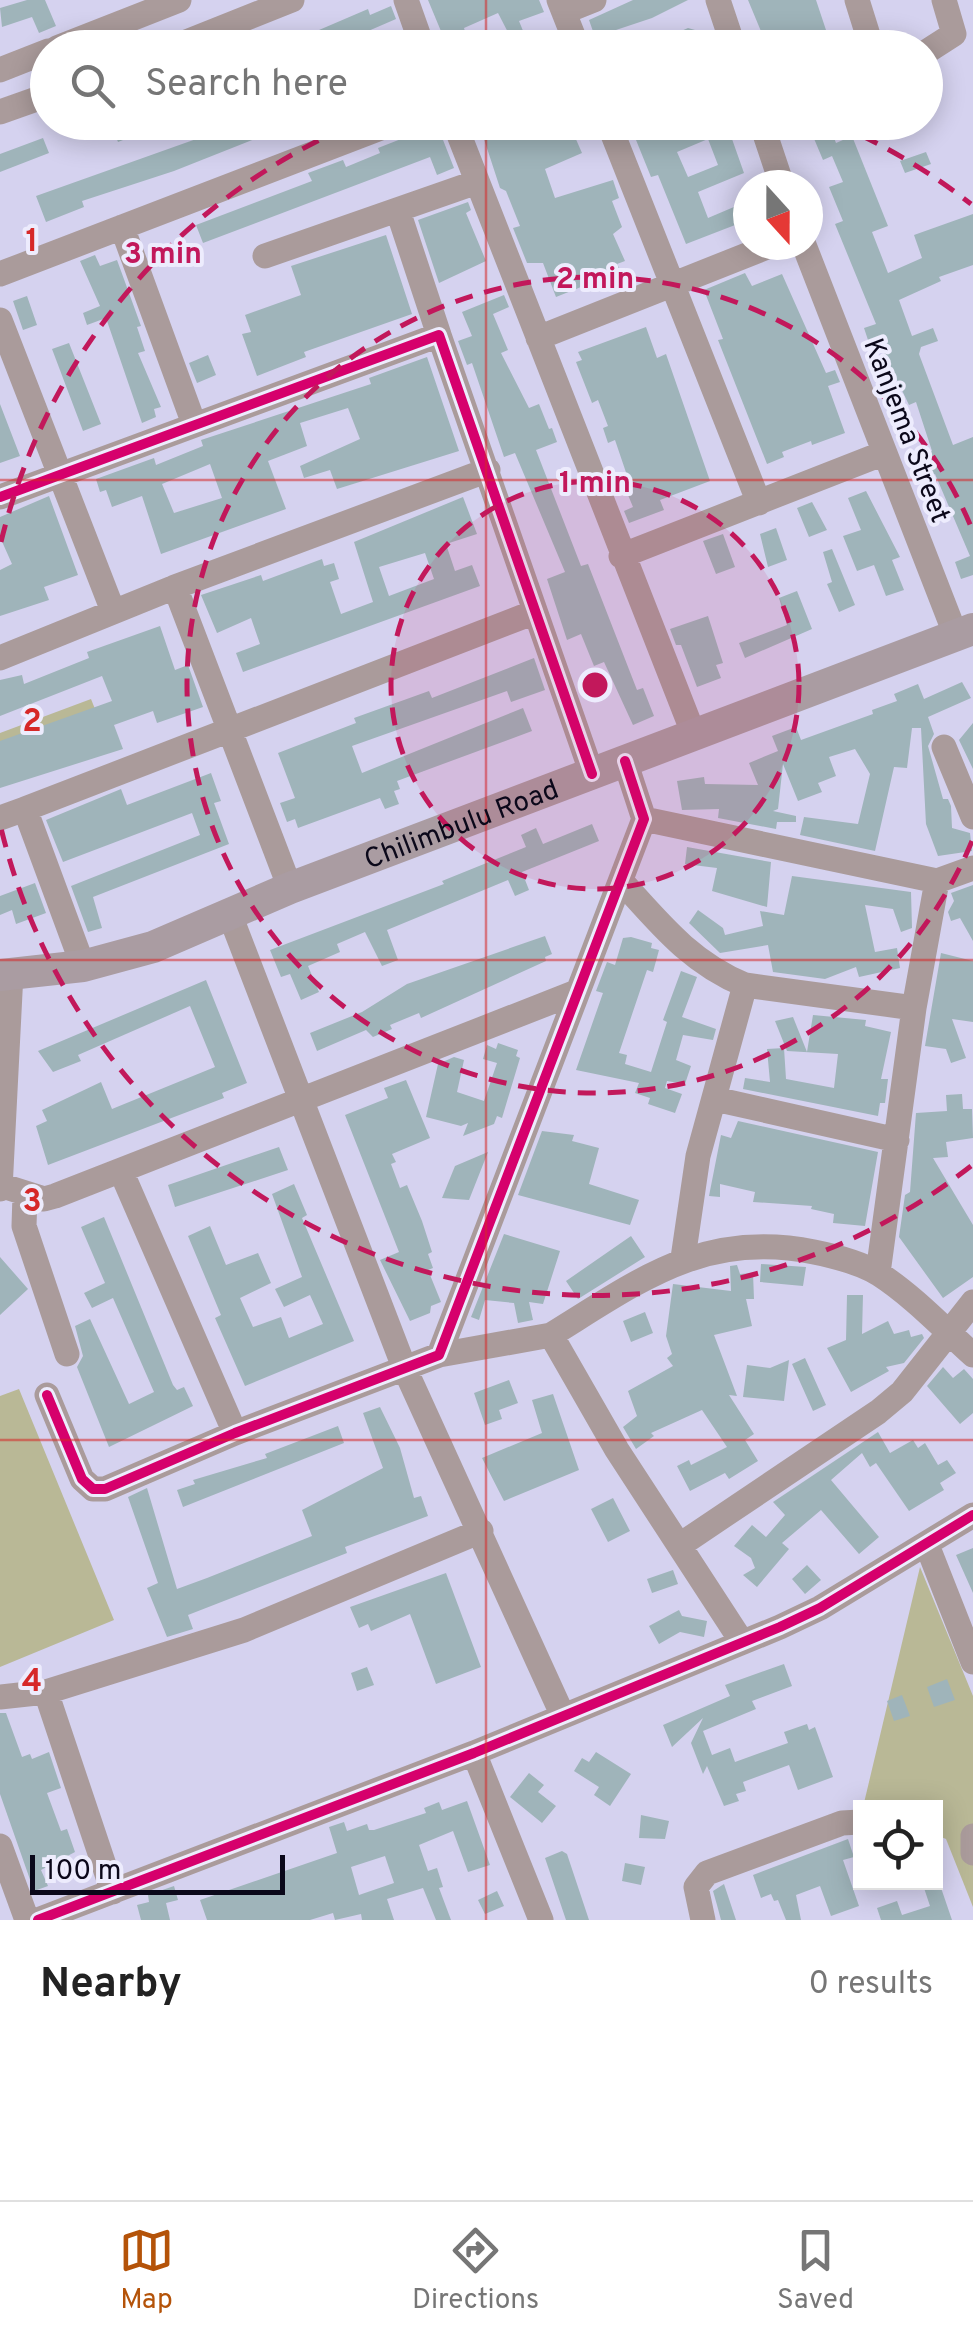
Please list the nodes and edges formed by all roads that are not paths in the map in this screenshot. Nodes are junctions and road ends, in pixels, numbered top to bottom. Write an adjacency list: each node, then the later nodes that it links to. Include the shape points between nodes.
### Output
1 (179, 0): 9 (street)
2 (292, 0): 10 (street)
3 (406, 0): 11 (street)
4 (594, 0): 8 (street)
5 (718, 0): 13 (street)
6 (857, 0): 14 (street)
7 (944, 0): 15 (street, via 954,34)
8 (561, 6): 12 (street)
9 (103, 30)
10 (216, 30)
11 (417, 30)
12 (571, 30)
13 (728, 30)
14 (866, 30)
15 (943, 41)
16 (30, 58): 17 (street)
17 (0, 70)
18 (30, 101): 19 (street)
19 (0, 112)
20 (349, 140): 27 (street)
21 (461, 140): 25 (street)
22 (615, 140): 32 (street)
23 (766, 140): 24 (street)
24 (777, 170)
25 (477, 182): 26 (street); 35 (street)
26 (398, 211): 28 (street); 34 (street)
27 (122, 227): 31 (street); 36 (street)
28 (264, 256)
29 (733, 259): 32 (street)
30 (810, 260): 37 (street, Kanjema Street)
31 (0, 274)
32 (672, 282): 35 (street); 41 (street)
33 (0, 320): 39 (street)
34 (439, 335): 36 (street); 38 (street)
35 (538, 338): 42 (street)
36 (194, 424): 39 (street)
37 (884, 452): 41 (street); 46 (street, Kanjema Street)
38 (488, 470): 43 (street); 45 (street)
39 (62, 476): 40 (street); 44 (street)
40 (0, 497)
41 (759, 502): 42 (street)
42 (621, 556): 49 (street)
43 (175, 586): 44 (street); 48 (street)
44 (112, 611): 47 (street)
45 (535, 612): 48 (street); 52 (street)
46 (964, 632): 49 (main road, Chilimbulu Road)
47 (0, 658)
48 (231, 728): 53 (street); 59 (street)
49 (694, 735): 51 (main road, Chilimbulu Road)
50 (944, 747): 54 (street)
51 (625, 761): 52 (main road, Chilimbulu Road); 55 (street)
52 (592, 774): 59 (main road, Chilimbulu Road)
53 (12, 814): 61 (street)
54 (973, 817)
55 (644, 819): 57 (street); 58 (street)
56 (973, 868): 57 (street)
57 (937, 881): 65 (street)
58 (622, 882): 63 (street, via 702,965); 64 (street)
59 (290, 888): 60 (main road, Chilimbulu Road)
60 (230, 915): 61 (main road, Chilimbulu Road); 66 (street)
61 (83, 966): 62 (main road, Chilimbulu Road)
62 (5, 974): 70 (street)
63 (745, 985): 65 (street); 67 (street)
64 (574, 993): 66 (street); 78 (street)
65 (914, 1008): 68 (street)
66 (299, 1099): 69 (street); 79 (street)
67 (715, 1099): 68 (street); 71 (street, via 689,1200)
68 (896, 1140): 72 (street)
69 (121, 1171): 70 (street, via 56,1196); 81 (street)
70 (10, 1190): 76 (street)
71 (683, 1258): 72 (street, via 774,1244); 75 (street)
72 (878, 1273): 74 (street)
73 (973, 1302): 74 (street)
74 (947, 1331): 77 (street); 84 (street, via 902,1392 878,1412)
75 (551, 1335): 78 (street); 84 (street)
76 (67, 1354)
77 (973, 1354)
78 (439, 1355): 79 (street)
79 (404, 1367): 81 (street); 83 (street)
80 (47, 1395): 81 (street, via 82,1479 93,1489)
81 (234, 1432)
82 (973, 1514): 85 (street)
83 (482, 1531): 88 (street, via 282,1616); 90 (street)
84 (680, 1544): 86 (street)
85 (928, 1545): 86 (street, via 820,1608); 87 (street)
86 (742, 1642): 90 (street)
87 (973, 1662)
88 (46, 1692): 89 (street); 96 (street)
89 (0, 1697)
90 (563, 1716): 91 (street)
91 (474, 1752): 96 (street); 99 (street)
92 (853, 1822): 100 (street, via 707,1872 696,1887)
93 (973, 1836): 95 (street)
94 (0, 1846): 97 (street)
95 (973, 1853)
96 (99, 1904): 98 (street)
97 (27, 1920)
98 (38, 1920)
99 (541, 1920)
100 (703, 1920)

